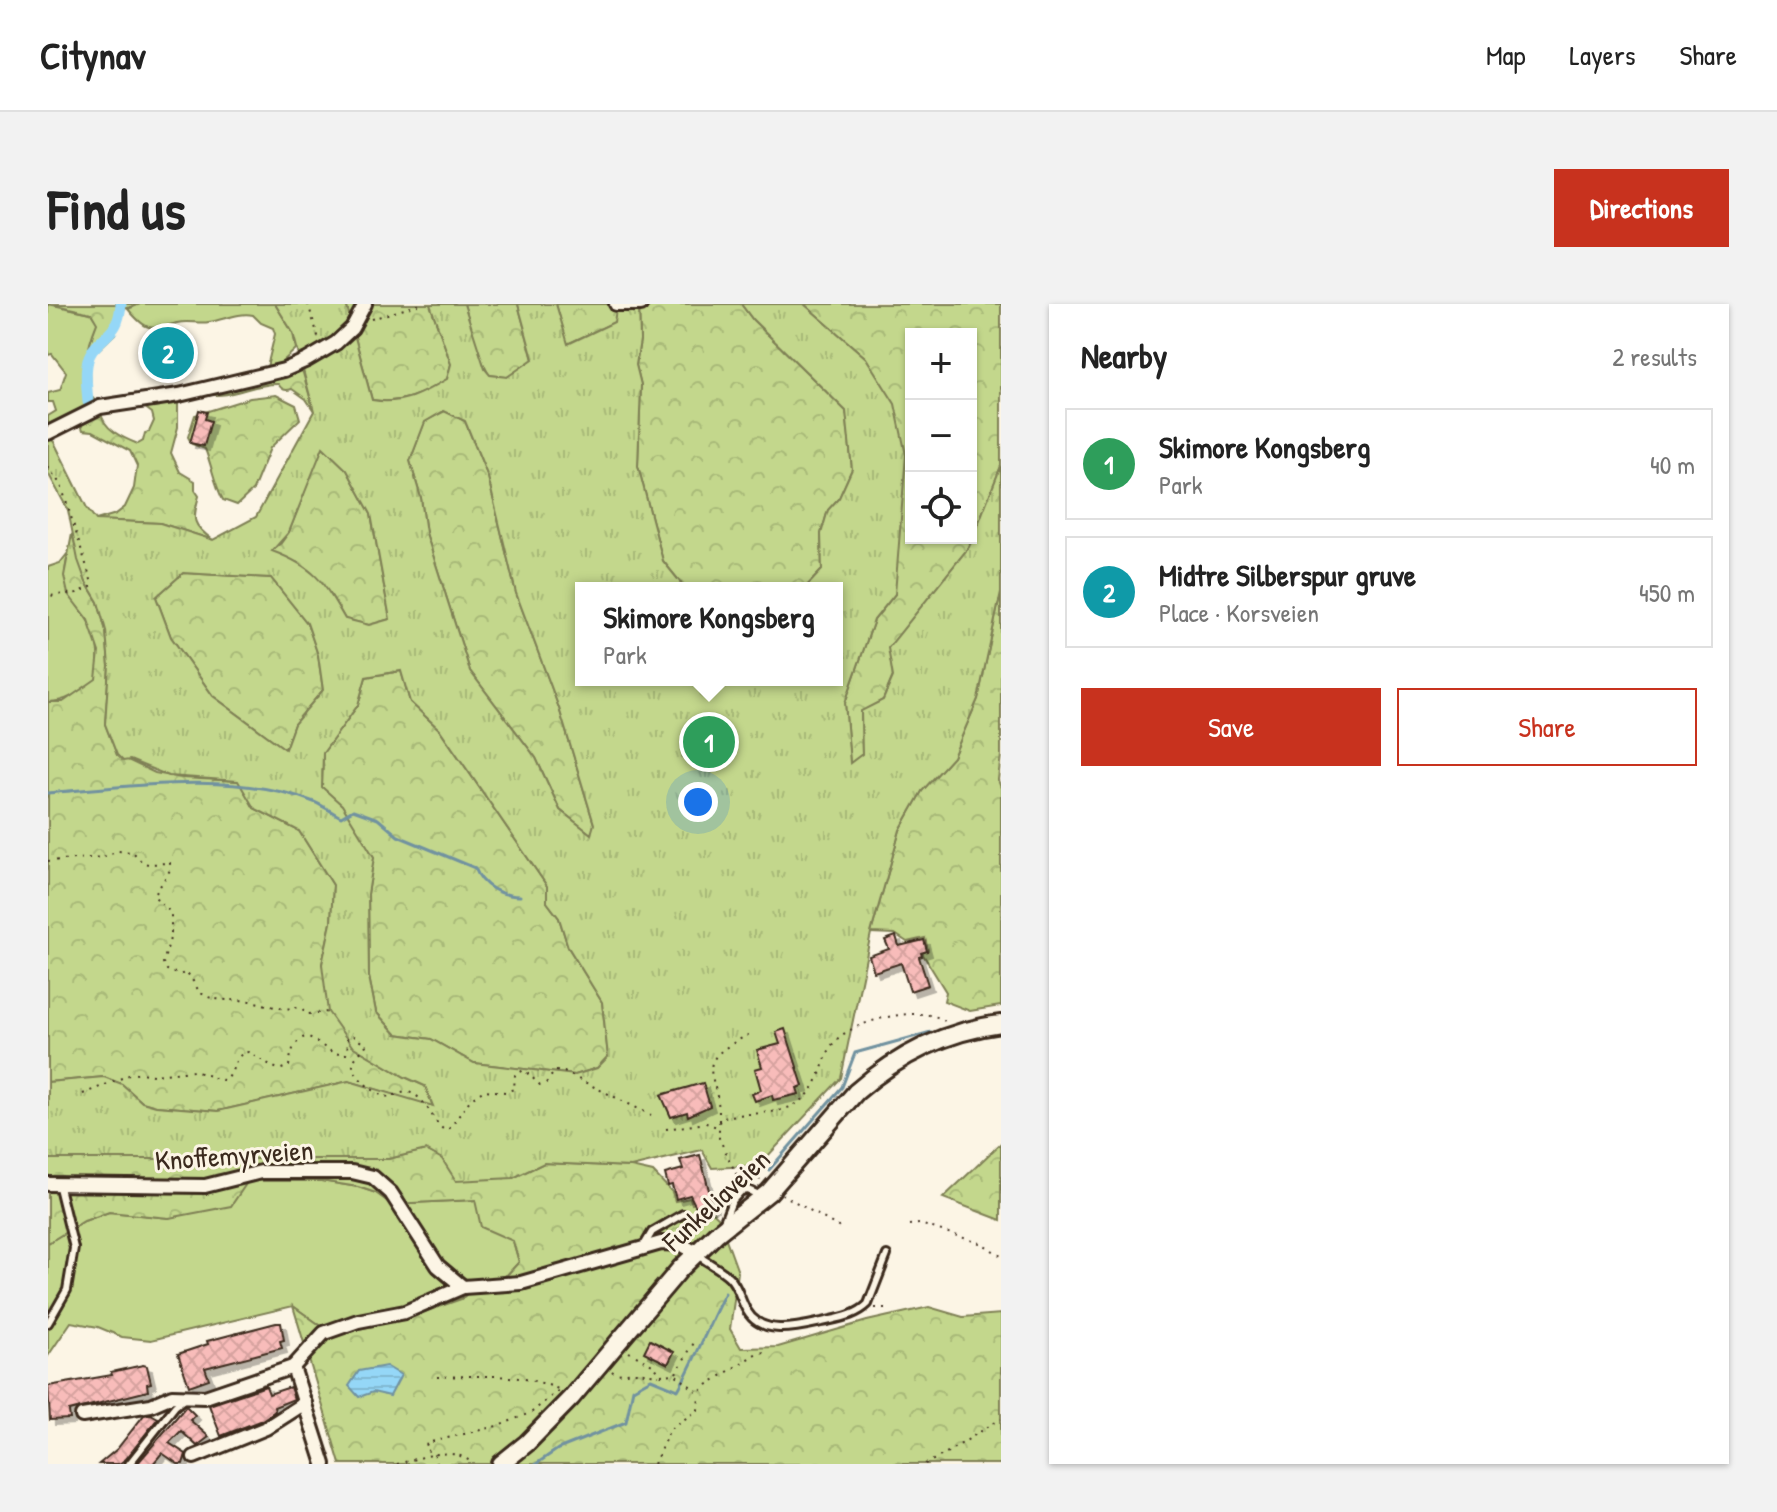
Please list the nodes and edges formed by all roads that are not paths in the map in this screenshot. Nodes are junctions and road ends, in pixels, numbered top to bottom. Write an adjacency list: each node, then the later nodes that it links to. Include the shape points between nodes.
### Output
1 (365, 304): 4 (street, via 352,328 307,360 267,376 100,407)
2 (616, 304): 3 (street)
3 (641, 304)
4 (48, 433)
5 (1001, 1024): 7 (street, Funkeliaveien, via 951,1035 902,1057 871,1079)
6 (53, 1183): 13 (street, Knoffemyrveien, via 205,1186 261,1172 352,1172 373,1177 391,1193 438,1266); 14 (lane, via 74,1248 67,1290)
7 (768, 1193): 9 (street, Funkeliaveien); 9 (lane, via 741,1191)
8 (683, 1214): 10 (lane, via 652,1232)
9 (716, 1234): 11 (street, Funkeliaveien)
10 (643, 1247): 11 (street, via 677,1242); 13 (street, via 521,1283)
11 (696, 1253): 12 (lane, via 730,1278 747,1313 789,1329 862,1310); 22 (street, Funkeliaveien, via 549,1422)
12 (887, 1255)
13 (463, 1287): 15 (street, via 405,1312 324,1333)
14 (48, 1323)
15 (293, 1367): 16 (street, via 205,1397); 17 (street)
16 (188, 1396): 18 (street); 20 (lane)
17 (305, 1403): 19 (street, via 266,1428); 21 (street)
18 (82, 1416)
19 (194, 1457)
20 (129, 1464)
21 (324, 1464)
22 (501, 1464)

